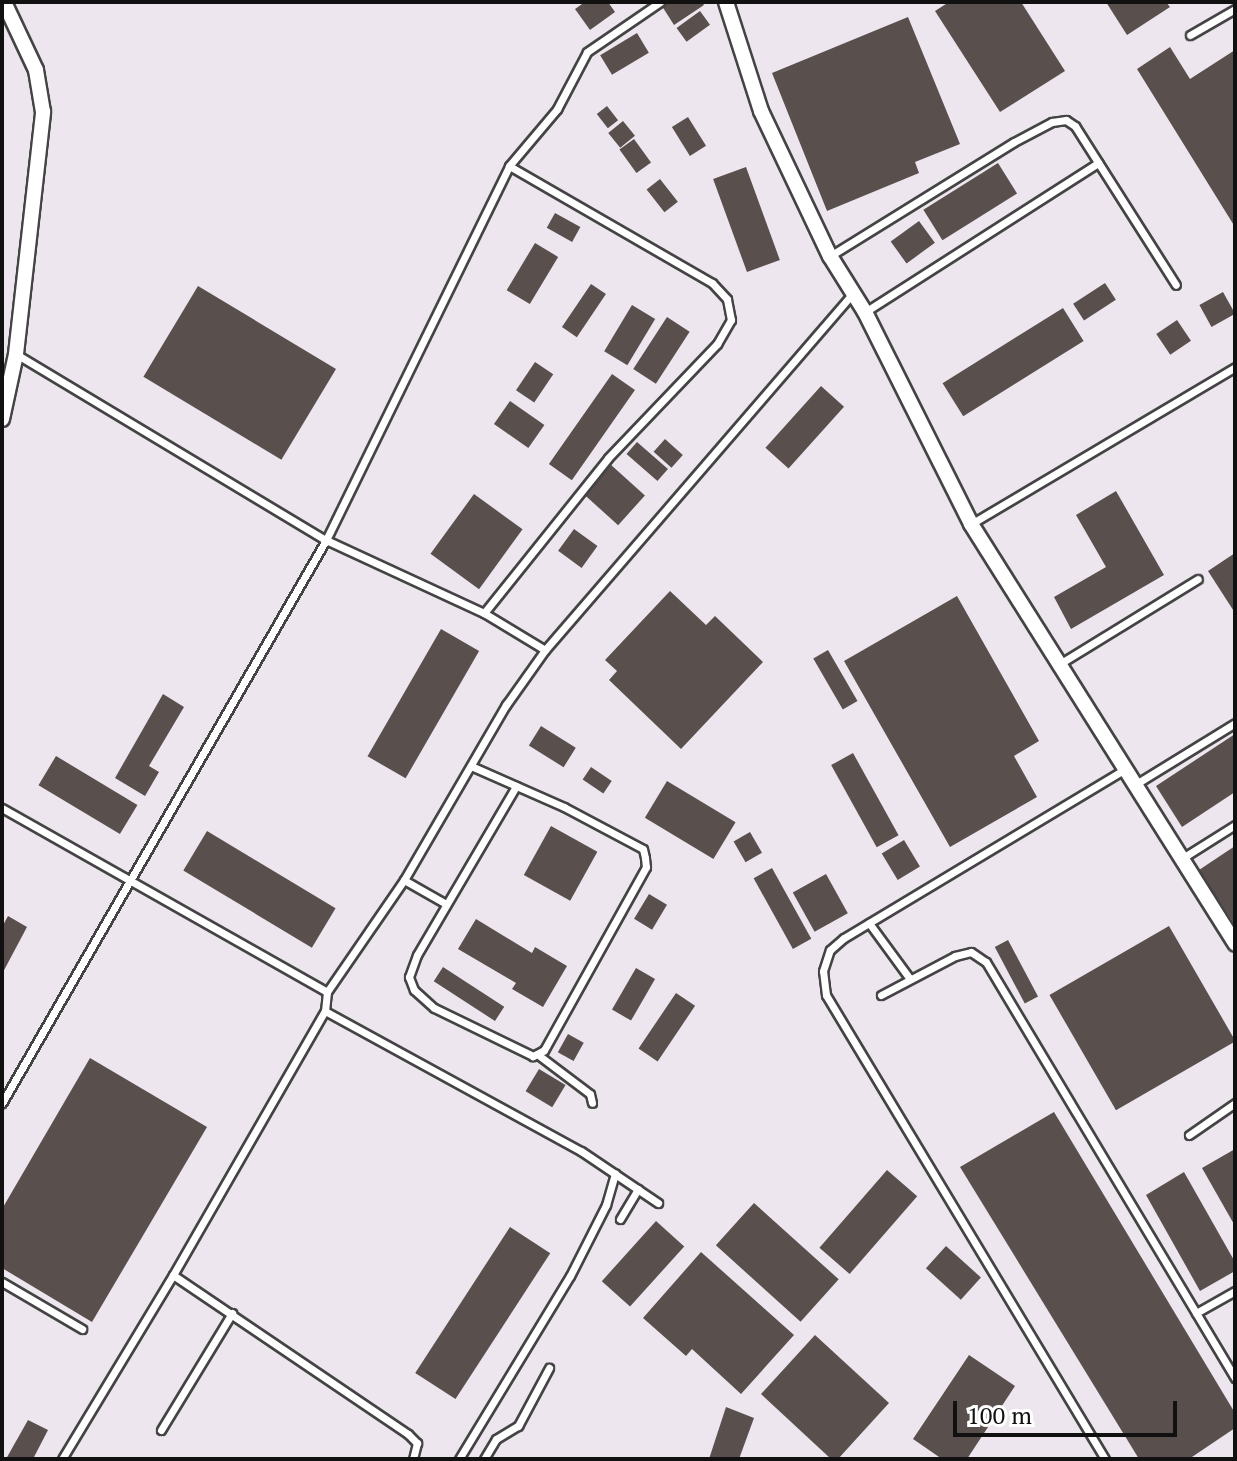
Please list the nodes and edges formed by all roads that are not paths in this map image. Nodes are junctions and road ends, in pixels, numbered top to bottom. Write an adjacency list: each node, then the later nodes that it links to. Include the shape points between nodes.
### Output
1 (4, 2): 12 (street, via 36,70 43,112)
2 (660, 2): 7 (lane, via 587,52 557,109)
3 (726, 2): 8 (street, via 761,111)
4 (1235, 9): 5 (lane)
5 (1190, 35)
6 (1098, 163): 8 (lane, via 1075,126 1066,120 1052,122); 9 (lane); 11 (lane)
7 (509, 166): 16 (lane); 18 (lane, via 712,283 727,299 731,320 717,344 608,458)
8 (830, 256): 10 (street)
9 (1176, 285)
10 (853, 293): 11 (street); 19 (lane)
11 (865, 312): 15 (street)
12 (16, 354): 14 (street); 16 (lane)
13 (1235, 367): 15 (lane)
14 (2, 419)
15 (971, 524): 20 (street)
16 (326, 540): 18 (lane); 29 (lane)
17 (1198, 579): 20 (lane)
18 (484, 613): 19 (lane)
19 (545, 650): 22 (lane)
20 (1058, 665): 23 (street)
21 (1235, 723): 24 (lane)
22 (471, 766): 25 (lane); 30 (lane)
23 (1124, 770): 24 (street); 32 (lane)
24 (1134, 785): 28 (street)
25 (516, 786): 31 (lane); 38 (lane, via 643,849 646,867 544,1050)
26 (2, 808): 29 (lane)
27 (1235, 825): 28 (lane)
28 (1181, 859): 33 (street)
29 (131, 879): 35 (lane); 39 (lane)
30 (404, 880): 31 (lane); 35 (lane)
31 (446, 904): 38 (lane, via 409,977 414,990 434,1008 517,1051)
32 (869, 923): 34 (lane); 60 (lane, via 830,950 823,971 826,995)
33 (1235, 944)
34 (910, 979): 36 (lane); 51 (lane, via 971,952 986,962)
35 (327, 992): 37 (lane)
36 (881, 995)
37 (325, 1011): 43 (lane); 47 (lane)
38 (537, 1054): 40 (lane, via 590,1094)
39 (2, 1103)
40 (592, 1103)
41 (1234, 1106): 42 (lane)
42 (1189, 1135)
43 (615, 1173): 44 (lane); 58 (lane, via 606,1205 570,1276)
44 (638, 1189): 45 (lane); 46 (lane)
45 (658, 1203)
46 (620, 1219)
47 (173, 1275): 50 (lane); 56 (lane)
48 (2, 1282): 52 (lane)
49 (1235, 1291): 51 (lane)
50 (232, 1313): 55 (lane); 57 (lane, via 408,1434 417,1443)
51 (1196, 1313): 54 (lane)
52 (82, 1329)
53 (549, 1368): 59 (lane, via 518,1426 496,1439)
54 (1235, 1378)
55 (161, 1430)
56 (62, 1459)
57 (413, 1459)
58 (459, 1459)
59 (484, 1459)
60 (1105, 1459)

